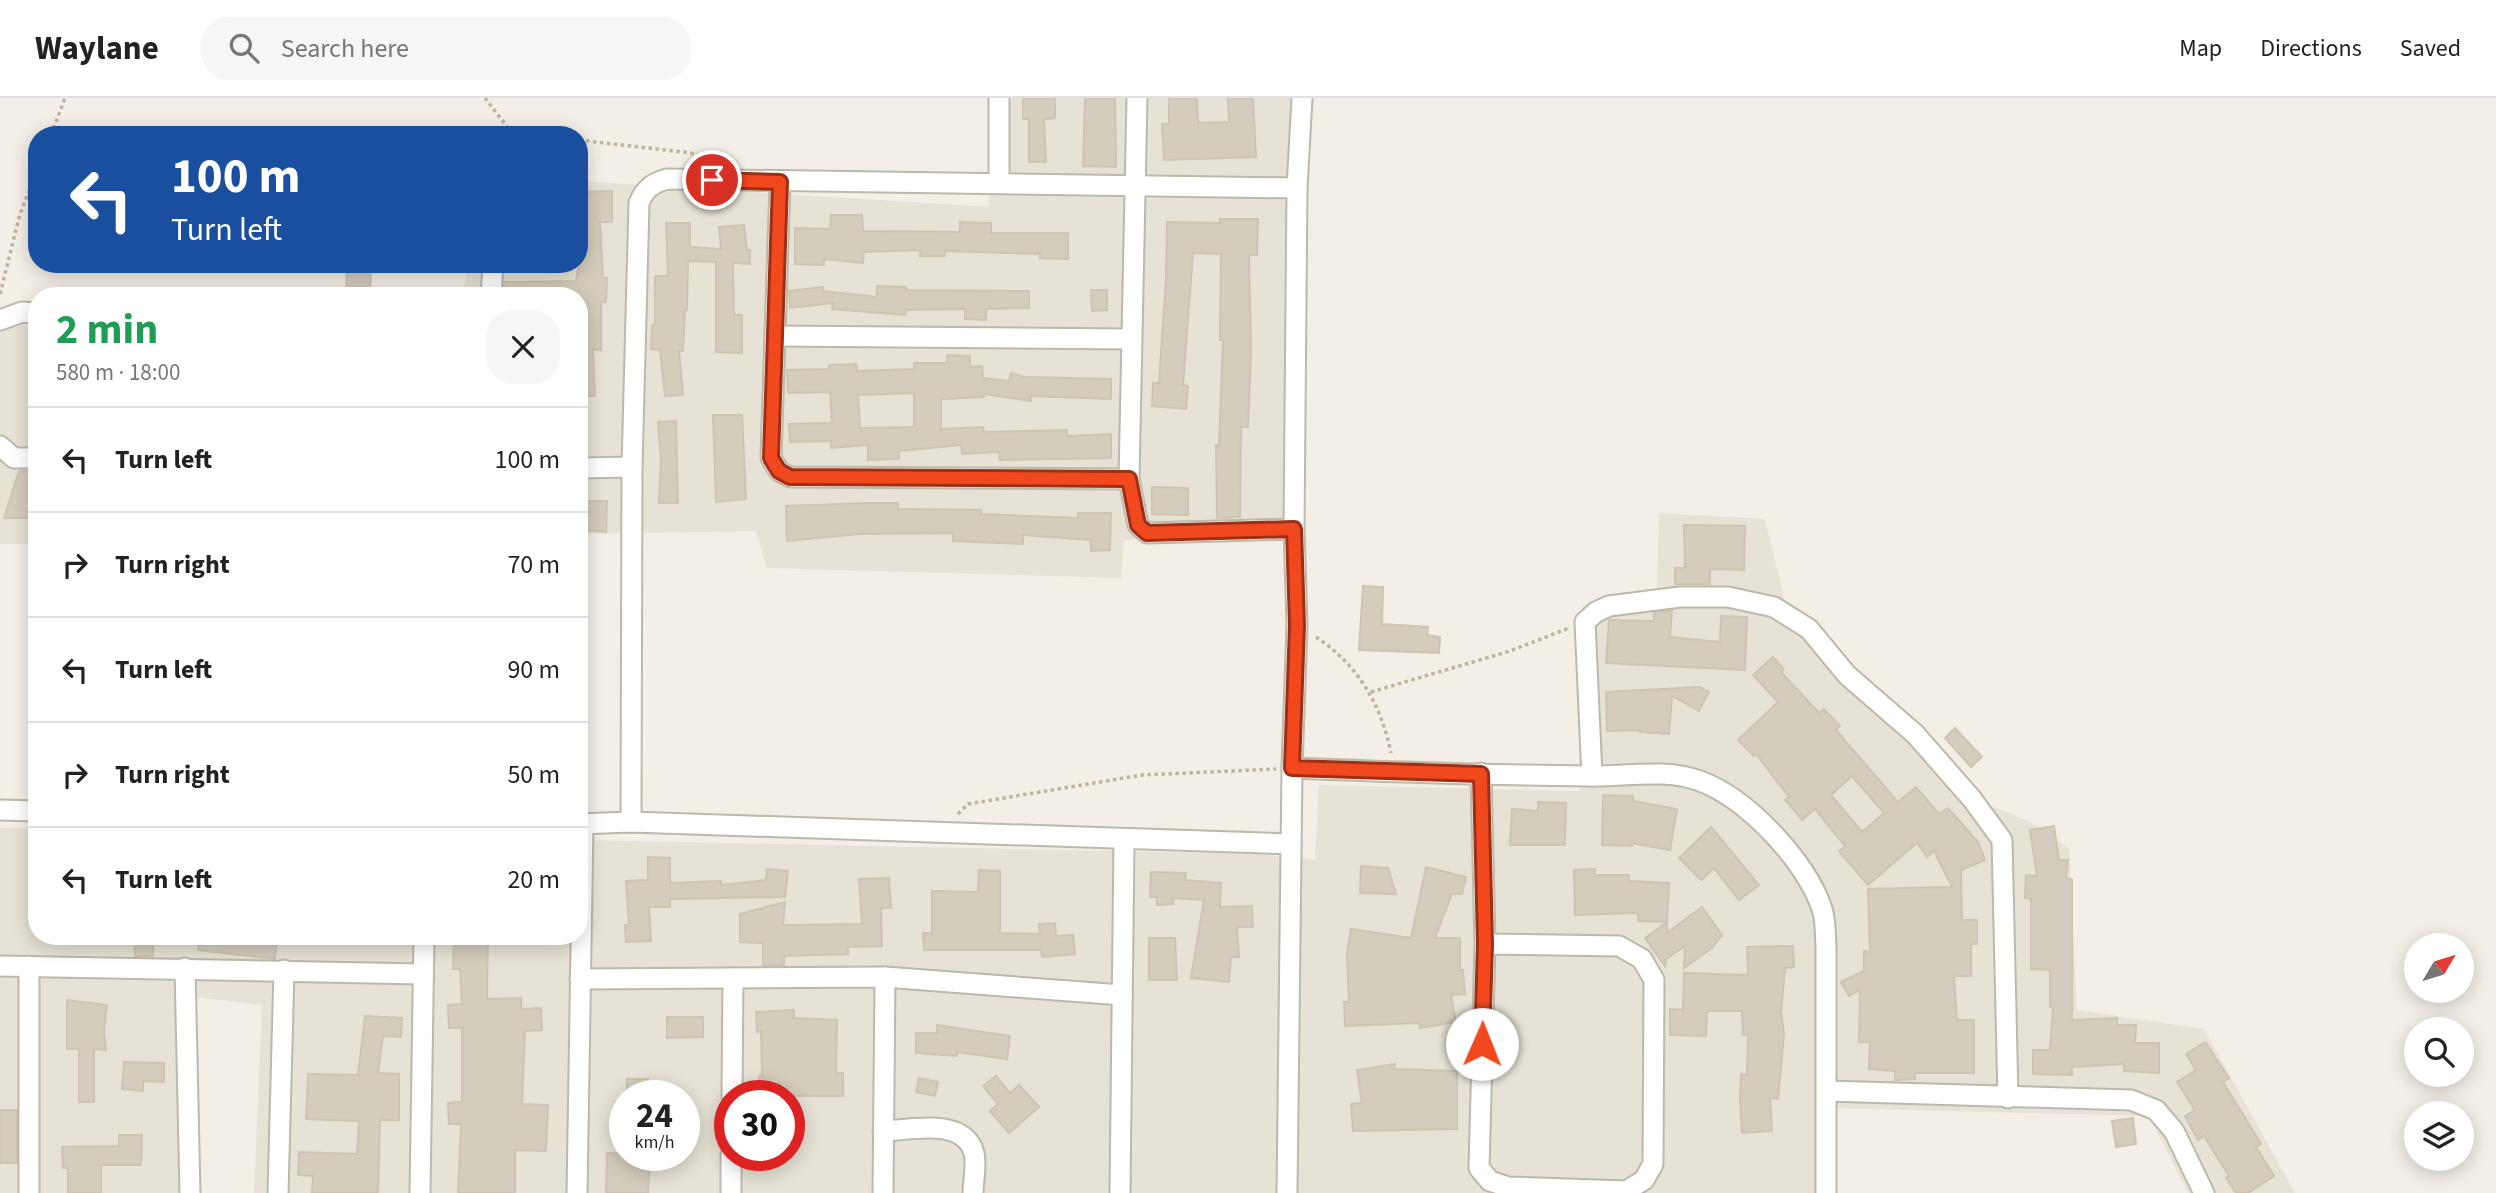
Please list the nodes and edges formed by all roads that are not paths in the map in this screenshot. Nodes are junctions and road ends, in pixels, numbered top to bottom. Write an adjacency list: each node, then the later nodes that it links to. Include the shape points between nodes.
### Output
1 (999, 98): 4 (street)
2 (1137, 98): 6 (street)
3 (1302, 98): 7 (street)
4 (999, 181): 5 (street); 6 (street)
5 (780, 182): 10 (street); 14 (street, via 667,179 644,191 639,203)
6 (1133, 184): 7 (street); 11 (street)
7 (1297, 188): 17 (street)
8 (28, 312): 9 (street)
9 (0, 320)
10 (775, 335): 11 (street); 16 (street, via 771,458 779,471 790,477)
11 (1130, 339): 16 (street)
12 (0, 446): 13 (street, via 14,457)
13 (28, 458)
14 (632, 467): 15 (street); 23 (street)
15 (588, 468)
16 (1129, 479): 17 (street, via 1138,525 1147,533)
17 (1294, 529): 18 (street, via 1297,625)
18 (1292, 768): 19 (street); 26 (street)
19 (1481, 774): 20 (street); 27 (street)
20 (1592, 776): 40 (street, via 1669,774 1700,781 1749,813 1791,856 1823,910); 41 (street, via 1585,622 1596,612 1668,598 1728,597 1774,607 1809,629 1847,675 1928,747 1986,817 2003,845)
21 (0, 810): 22 (street)
22 (28, 811)
23 (631, 822): 24 (street); 25 (street)
24 (588, 824)
25 (1124, 840): 26 (street); 38 (street)
26 (1291, 844): 53 (street)
27 (1485, 944): 27 (street, via 1479,1168 1490,1181 1508,1187 1626,1191 1644,1180 1653,1164 1654,980 1642,959 1619,946)
28 (424, 945): 34 (street)
29 (580, 945): 37 (street)
30 (0, 965): 31 (street)
31 (29, 966): 32 (street); 44 (street)
32 (185, 968): 33 (street); 45 (street)
33 (284, 970): 34 (street); 46 (street)
34 (422, 974): 47 (street)
35 (885, 977): 36 (street); 38 (street); 42 (street)
36 (733, 978): 37 (street); 39 (street)
37 (580, 979): 48 (street)
38 (1122, 995): 52 (street)
39 (732, 1080)
40 (1828, 1091): 41 (street); 54 (street)
41 (2008, 1098): 55 (street, via 2132,1100 2156,1110 2174,1131)
42 (883, 1131): 50 (street); 51 (street, via 950,1129 966,1139 974,1154)
43 (731, 1171): 49 (street)
44 (29, 1193)
45 (190, 1193)
46 (278, 1193)
47 (420, 1193)
48 (576, 1193)
49 (731, 1193)
50 (883, 1193)
51 (973, 1193)
52 (1120, 1193)
53 (1287, 1193)
54 (1826, 1193)
55 (2204, 1193)

